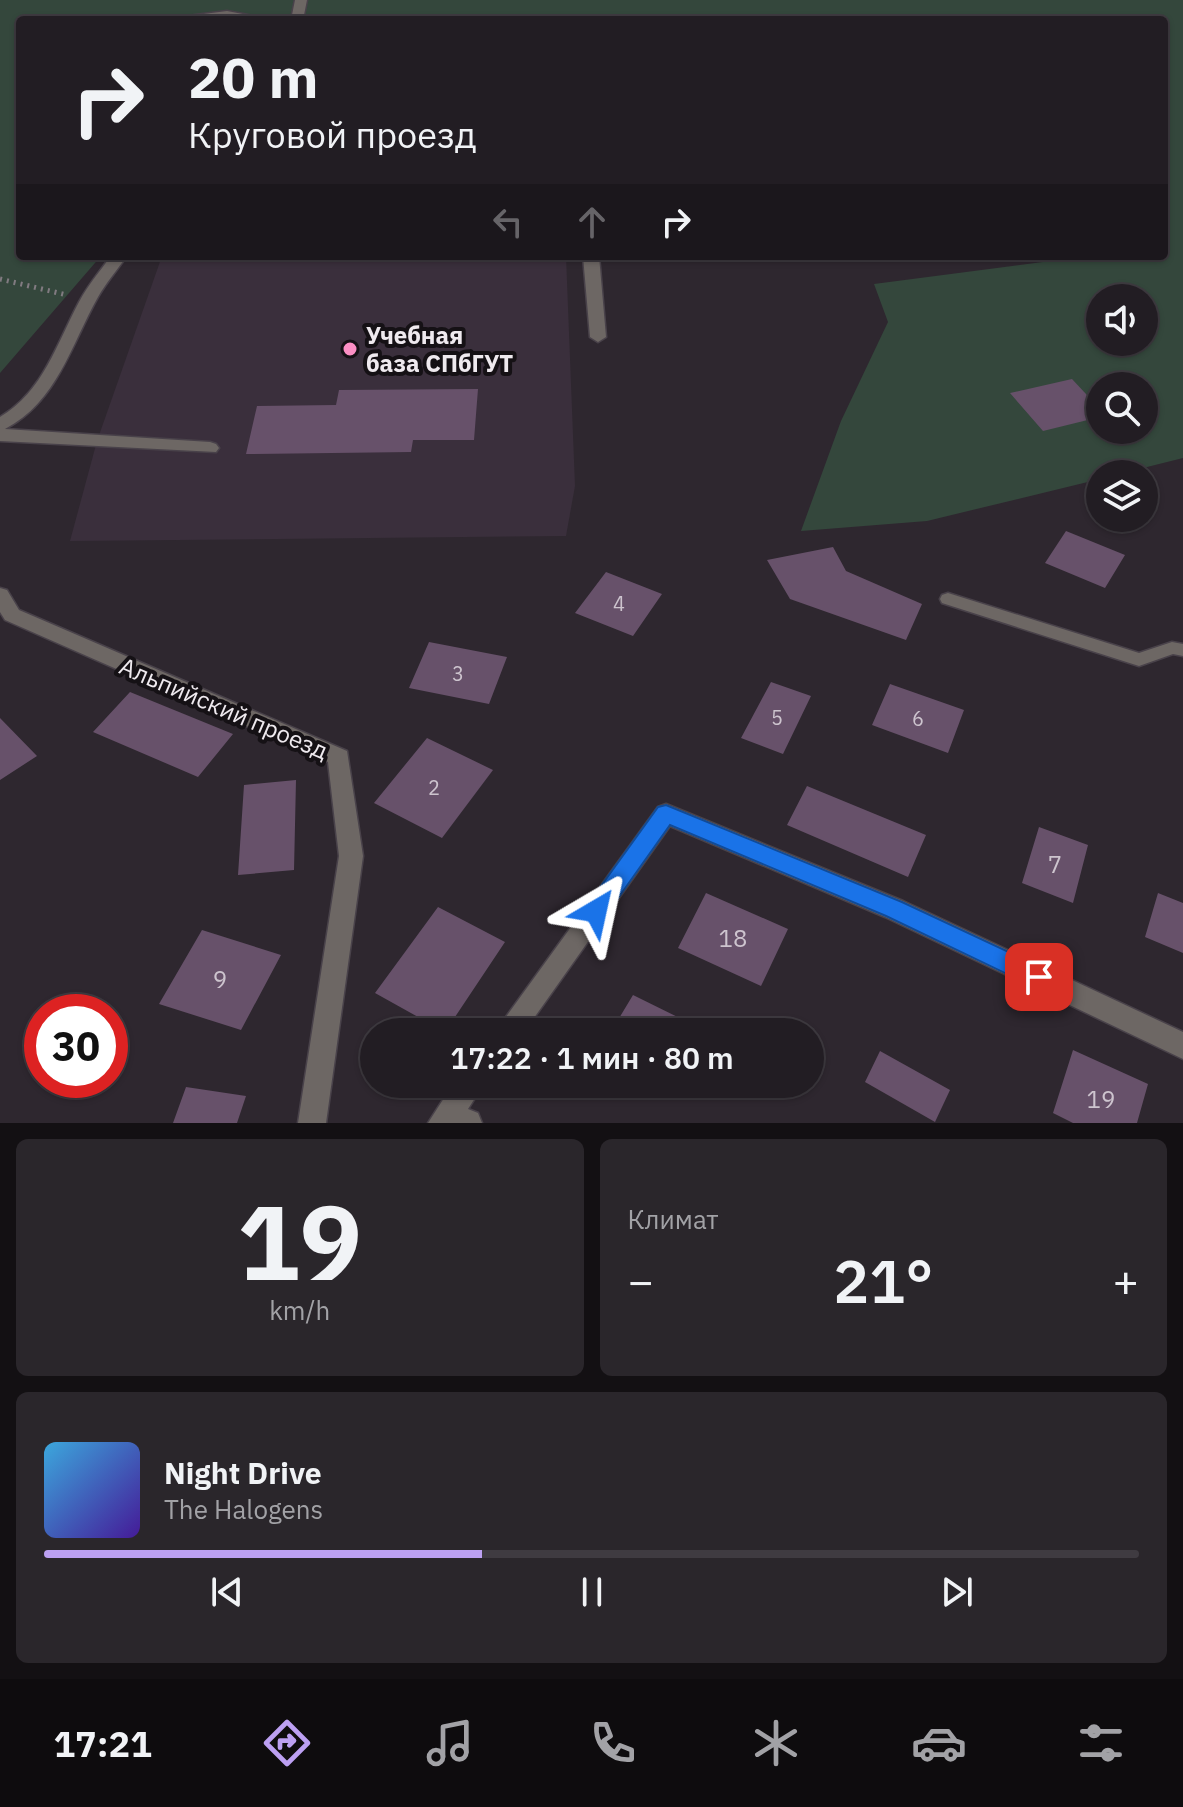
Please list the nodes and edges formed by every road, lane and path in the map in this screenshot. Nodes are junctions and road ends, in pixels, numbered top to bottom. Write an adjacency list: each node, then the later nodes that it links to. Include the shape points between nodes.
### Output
1 (211, 16): 2 (lane)
2 (241, 16)
3 (116, 260): 6 (street)
4 (591, 260): 7 (street)
5 (0, 279): 6 (path)
6 (88, 299): 8 (street, via 44,390 19,416)
7 (598, 337)
8 (0, 425)
9 (0, 435): 10 (street)
10 (210, 448)
11 (0, 595): 18 (street, Альпийский проезд, via 12,615 339,757 351,856)
12 (948, 599): 13 (lane, via 1139,660 1172,648)
13 (1183, 650)
14 (518, 1018): 15 (street, via 666,814 894,909)
15 (1183, 1046)
16 (463, 1098): 17 (street)
17 (452, 1120)
18 (312, 1123)

